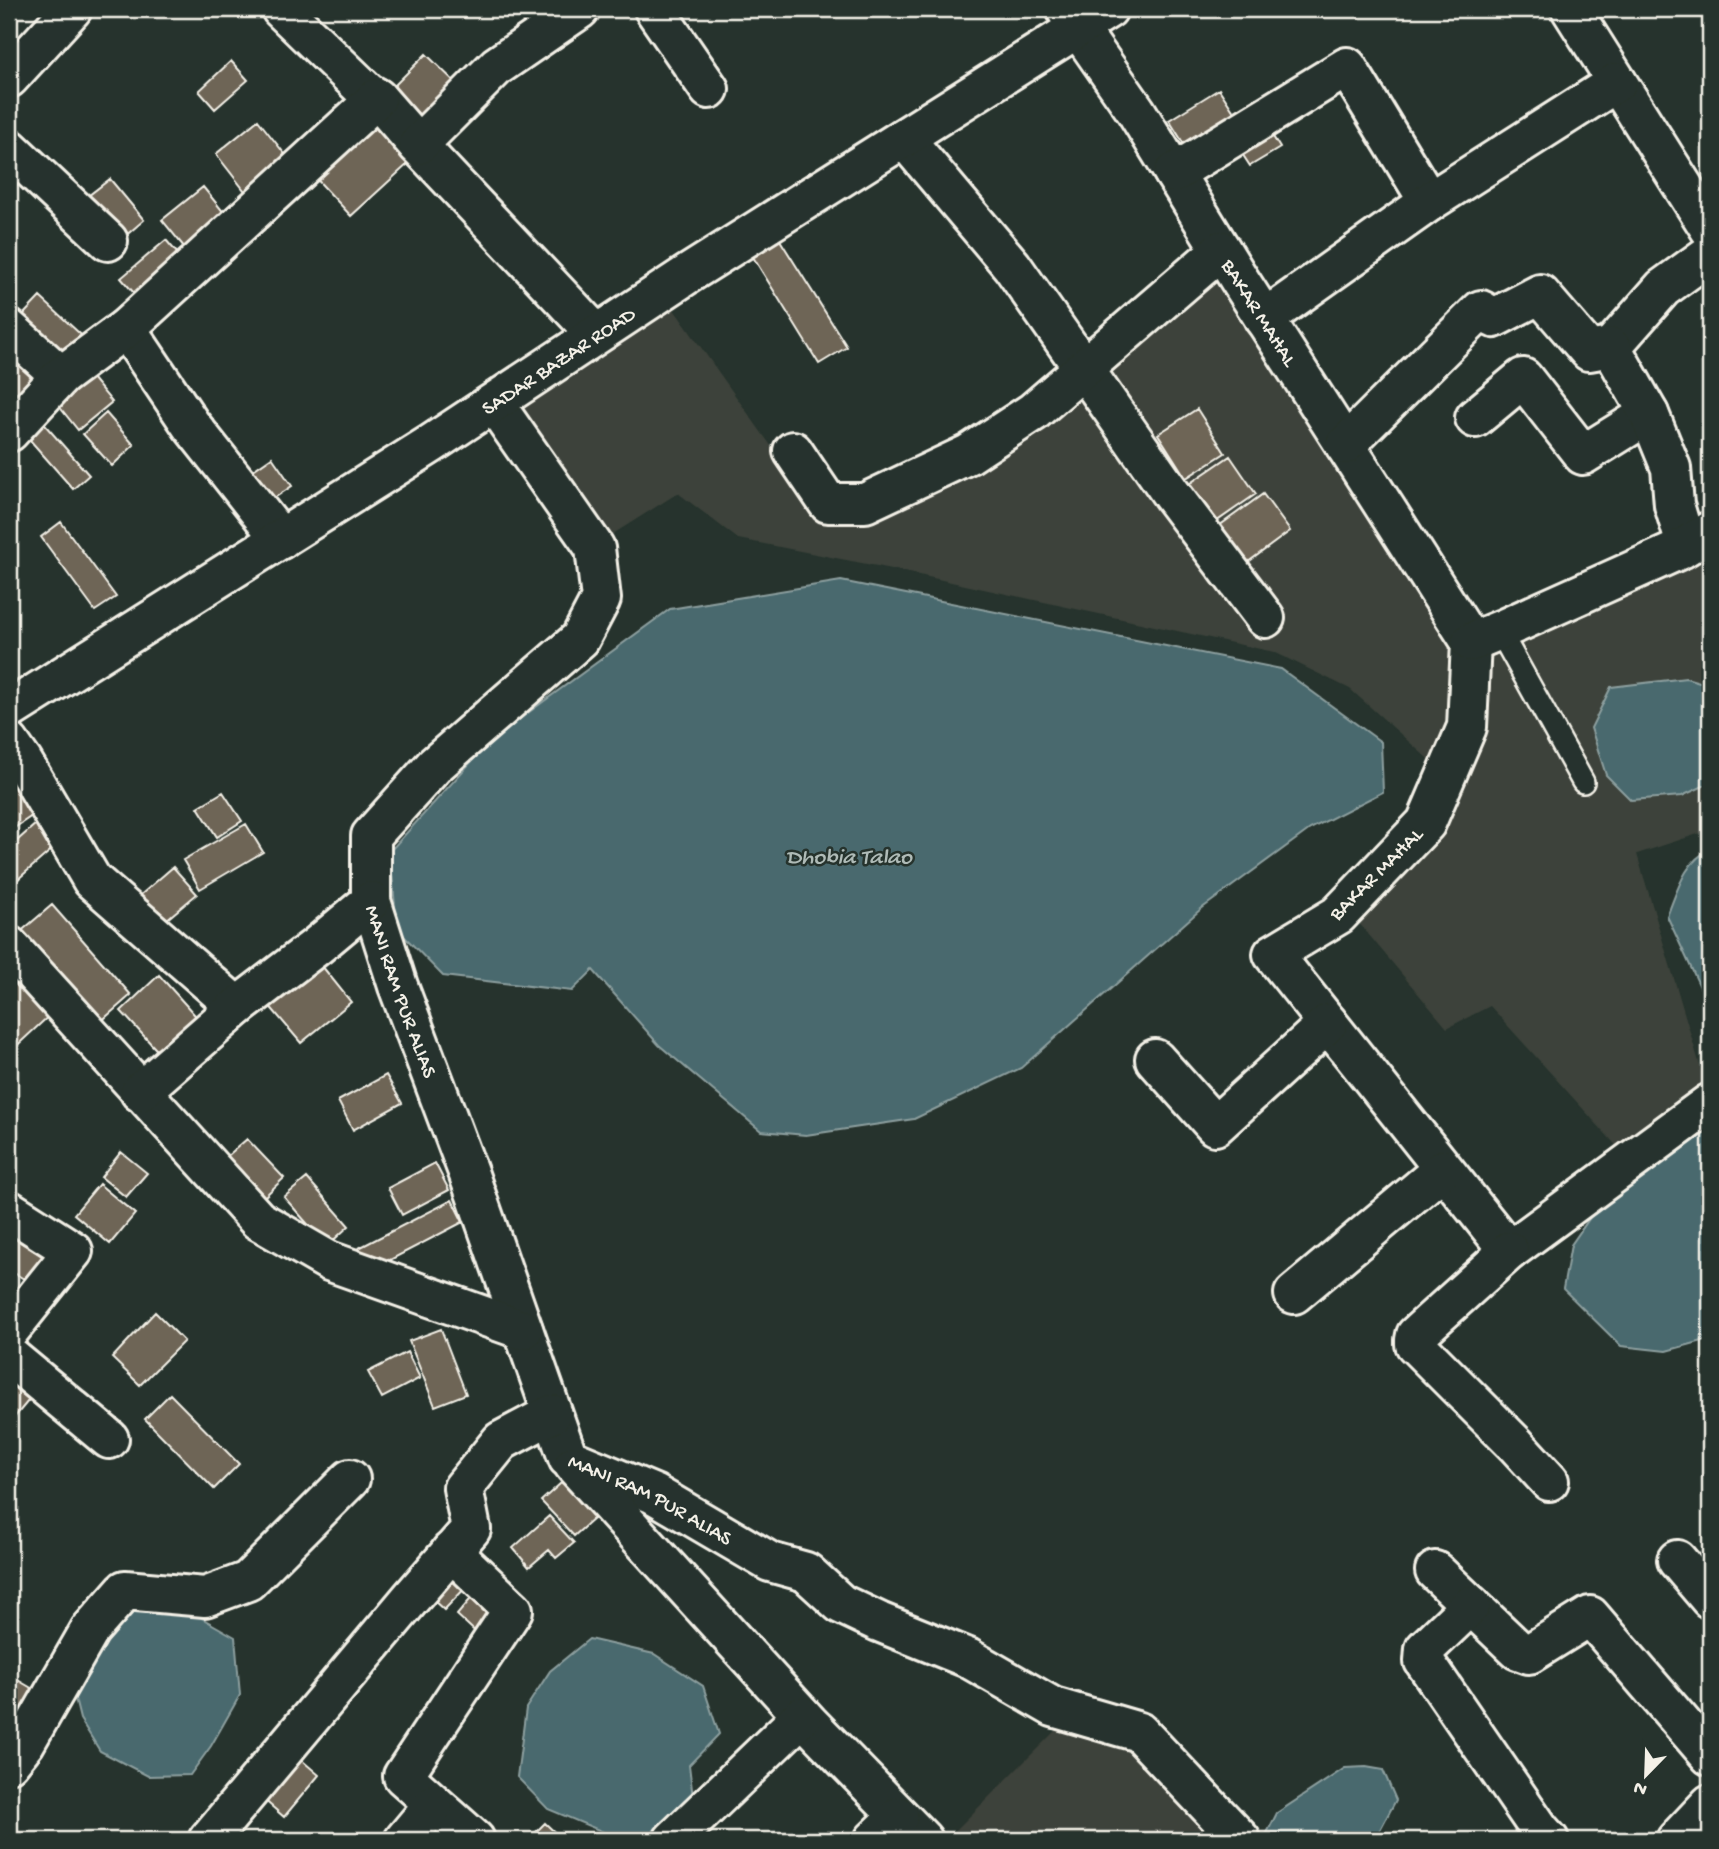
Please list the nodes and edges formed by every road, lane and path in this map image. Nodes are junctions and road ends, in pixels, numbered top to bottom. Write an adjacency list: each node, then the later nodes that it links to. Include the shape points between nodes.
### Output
1 (72, 9): 7 (street)
2 (281, 9): 10 (street)
3 (580, 9): 12 (street, via 498,66)
4 (654, 9): 9 (street)
5 (1572, 9): 8 (street)
6 (1084, 15): 11 (street, SADAR BAZAR ROAD); 14 (street, BAKAR MAHAL)
7 (9, 78)
8 (1617, 82): 15 (street); 16 (street)
9 (709, 89)
10 (377, 98): 12 (street); 21 (street)
11 (904, 138): 23 (street, SADAR BAZAR ROAD); 25 (street, via 1012,266)
12 (418, 145): 23 (street)
13 (9, 148): 17 (street)
14 (1174, 173): 15 (street, via 1347,67); 18 (street, BAKAR MAHAL)
15 (1429, 202): 20 (street)
16 (1710, 229)
17 (108, 241)
18 (1221, 250): 20 (street, BAKAR MAHAL); 25 (street)
19 (1710, 254): 24 (street, via 1663,288)
20 (1264, 318): 31 (street, BAKAR MAHAL)
21 (126, 328): 26 (street); 34 (street, via 191,425)
22 (9, 329): 26 (street)
23 (596, 334): 27 (street, SADAR BAZAR ROAD)
24 (1611, 347): 28 (street); 31 (street, via 1589,351 1540,294 1494,318 1481,310)
25 (1084, 368): 32 (street, via 1032,412 969,454 865,503 828,503); 35 (street)
26 (61, 376): 30 (street)
27 (494, 403): 34 (street, SADAR BAZAR ROAD); 40 (street, MANI RAM PUR ALIAS, via 595,548 601,599 580,639 435,765 371,836)
28 (1649, 414): 29 (street, via 1583,455 1523,378); 33 (street, via 1671,468 1674,505)
29 (1475, 418)
30 (9, 432)
31 (1345, 445): 36 (street, BAKAR MAHAL)
32 (793, 451)
33 (1698, 538): 36 (street)
34 (281, 539): 37 (street, SADAR BAZAR ROAD)
35 (1265, 618)
36 (1485, 636): 39 (lane); 43 (street, BAKAR MAHAL, via 1467,727 1426,823 1338,915 1273,954)
37 (9, 710)
38 (9, 742): 42 (street, via 92,880)
39 (1583, 782)
40 (371, 901): 42 (street); 51 (street, MANI RAM PUR ALIAS)
41 (9, 946): 45 (street)
42 (237, 1007): 45 (street)
43 (1328, 1023): 44 (street, via 1215,1126); 47 (street, BAKAR MAHAL)
44 (1155, 1059)
45 (141, 1092): 51 (street, via 258,1220 329,1261)
46 (1710, 1103): 49 (street)
47 (1443, 1169): 49 (street, BAKAR MAHAL); 50 (street)
48 (9, 1210): 52 (street, via 73,1251)
49 (1509, 1251): 58 (street, via 1416,1335 1415,1345)
50 (1294, 1294)
51 (523, 1330): 54 (street, MANI RAM PUR ALIAS)
52 (9, 1331)
53 (9, 1356): 55 (street)
54 (552, 1414): 56 (street, MANI RAM PUR ALIAS); 59 (street, via 501,1441 463,1488 471,1529)
55 (109, 1439)
56 (568, 1458): 64 (street); 73 (street, MANI RAM PUR ALIAS, via 654,1494 770,1562 806,1572 841,1604 968,1658 1053,1707 1139,1732)
57 (350, 1479): 66 (street, via 248,1581 205,1597 125,1590 90,1630)
58 (1549, 1481)
59 (451, 1550): 67 (street, via 513,1610 403,1776); 69 (street)
60 (1677, 1560): 62 (street)
61 (1435, 1570): 63 (street)
62 (1710, 1599)
63 (1471, 1605): 65 (street, via 1518,1650 1529,1654 1590,1616); 74 (street, via 1425,1649 1424,1661)
64 (802, 1716): 68 (street); 72 (street)
65 (1710, 1756)
66 (9, 1763)
67 (434, 1804): 70 (street); 71 (street)
68 (899, 1832)
69 (208, 1840)
70 (404, 1840)
71 (475, 1840)
72 (673, 1840)
73 (1241, 1840)
74 (1549, 1840)

